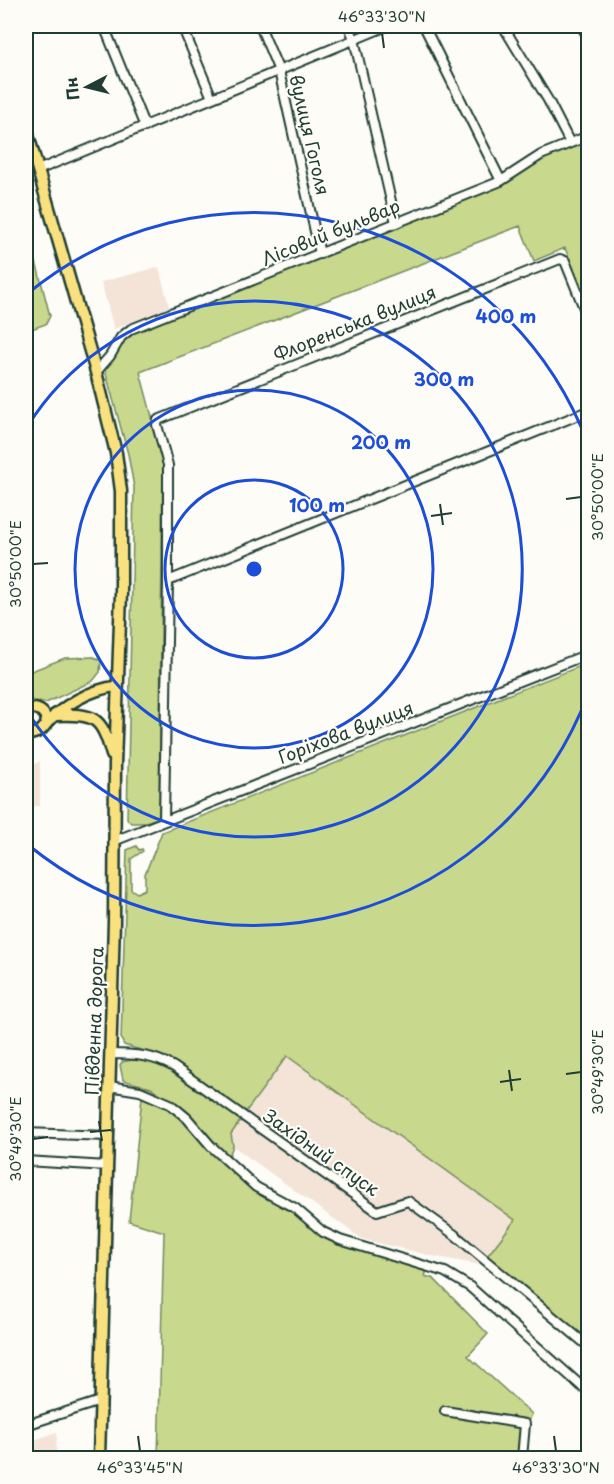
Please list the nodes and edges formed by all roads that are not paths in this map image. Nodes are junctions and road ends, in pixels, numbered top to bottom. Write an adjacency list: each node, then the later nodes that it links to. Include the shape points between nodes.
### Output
1 (104, 26): 13 (street)
2 (182, 26): 12 (street)
3 (260, 26): 11 (street, вулиця Гоголя)
4 (349, 26): 10 (street)
5 (387, 26): 10 (street)
6 (424, 26): 18 (street)
7 (503, 26): 16 (street)
8 (581, 26): 9 (street)
9 (588, 36)
10 (354, 39): 11 (street); 19 (street)
11 (279, 70): 12 (street); 20 (street, вулиця Гоголя)
12 (212, 98): 13 (street)
13 (145, 127): 17 (street)
14 (26, 128): 17 (highway, Південна дорога)
15 (588, 135): 16 (street, Лісовий бульвар)
16 (570, 143): 18 (street, Лісовий бульвар, via 541,155)
17 (38, 170): 22 (highway, Південна дорога)
18 (501, 181): 19 (street, Лісовий бульвар)
19 (396, 223): 20 (street, Лісовий бульвар)
20 (320, 255): 22 (street, Лісовий бульвар, via 131,329)
21 (588, 318): 24 (street, Флоренська вулиця, via 563,259 158,420 168,465)
22 (96, 372): 26 (highway, Південна дорога, via 121,491)
23 (588, 411): 24 (street)
24 (168, 581): 34 (street)
25 (588, 654): 34 (street, Горіхова вулиця)
26 (118, 686): 27 (main road, via 104,688); 33 (highway, Південна дорога)
27 (69, 705): 28 (main road); 30 (main road)
28 (38, 709): 29 (main road); 31 (main road, via 45,718)
29 (26, 710)
30 (54, 715): 31 (main road); 33 (highway, via 79,714 94,720 104,732)
31 (44, 727): 32 (main road)
32 (28, 733)
33 (115, 764): 35 (highway, Південна дорога)
34 (164, 821): 35 (street, Горіхова вулиця)
35 (114, 841): 36 (highway, Південна дорога)
36 (110, 1054): 37 (highway, Південна дорога); 42 (street, Західний спуск, via 159,1059 174,1067 377,1211 408,1201)
37 (110, 1086): 39 (highway, Південна дорога); 43 (street, via 140,1091 170,1104 256,1187 295,1208 323,1232 445,1272 470,1287)
38 (26, 1133): 39 (street)
39 (108, 1136): 41 (highway, Південна дорога)
40 (26, 1161): 41 (street)
41 (107, 1166): 44 (highway, Південна дорога)
42 (588, 1346)
43 (588, 1392)
44 (100, 1401): 46 (street); 47 (highway, Південна дорога)
45 (444, 1412): 48 (street, via 525,1424)
46 (26, 1425)
47 (99, 1458)
48 (522, 1458)

